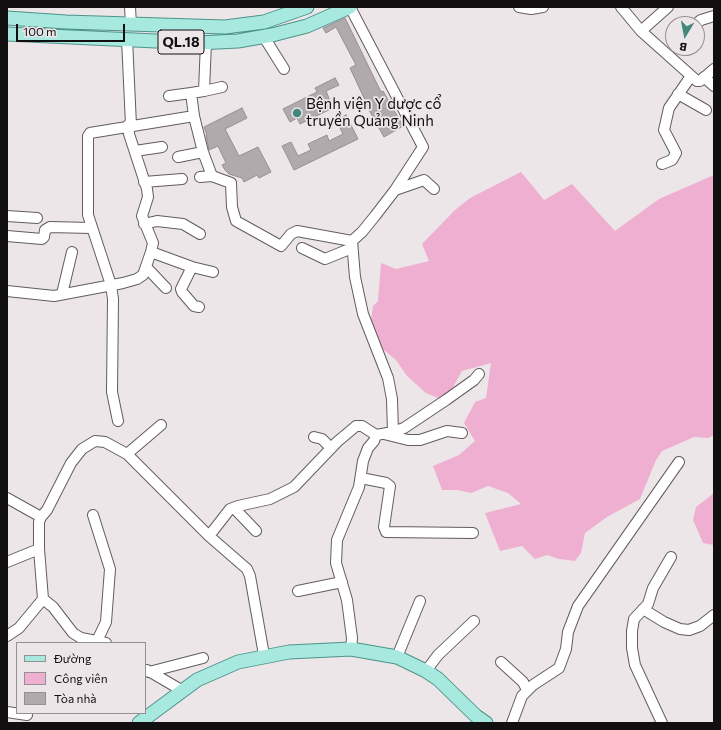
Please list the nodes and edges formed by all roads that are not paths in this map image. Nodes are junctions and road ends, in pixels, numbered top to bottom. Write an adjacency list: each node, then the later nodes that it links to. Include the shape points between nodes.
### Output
1 (130, 7): 10 (street)
2 (307, 7): 8 (main road, QL.18)
3 (350, 7): 13 (main road, QL.18, via 307,26); 41 (street, via 423,147)
4 (519, 7): 5 (street)
5 (543, 7)
6 (621, 7): 11 (street)
7 (668, 7): 11 (street)
8 (286, 11): 10 (main road, QL.18, via 264,22 225,27)
9 (7, 18): 10 (main road, QL.18)
10 (131, 24)
11 (640, 31): 16 (street)
12 (7, 34): 14 (main road, QL.18)
13 (264, 37): 15 (main road, QL.18); 18 (street)
14 (127, 39): 15 (main road, QL.18); 30 (street)
15 (206, 42): 24 (street)
16 (665, 47)
17 (675, 56): 20 (street)
18 (284, 69)
19 (714, 69): 21 (street)
20 (690, 76): 21 (street, via 698,82); 26 (street)
21 (704, 77): 22 (street)
22 (714, 86)
23 (222, 88): 24 (street)
24 (204, 91): 25 (street)
25 (191, 93): 27 (street); 29 (street)
26 (678, 94): 28 (street); 35 (street, via 669,108 664,130 676,153 672,160)
27 (169, 96)
28 (706, 110)
29 (194, 116): 30 (street); 33 (street)
30 (130, 125): 32 (street); 45 (street, via 90,132 88,136 87,190)
31 (162, 147): 32 (street)
32 (135, 151): 39 (street)
33 (203, 152): 34 (street); 36 (street)
34 (178, 156)
35 (662, 164)
36 (212, 176): 37 (street); 48 (street, via 231,183 232,207 236,221 277,245 284,244 291,234 297,231)
37 (200, 177)
38 (182, 179): 39 (street)
39 (144, 182): 44 (street, via 148,197 142,216)
40 (434, 189): 41 (street, via 424,180)
41 (395, 190): 48 (street)
42 (7, 216): 43 (street)
43 (37, 218)
44 (144, 224): 46 (street, via 156,221 182,224); 51 (street, via 153,243)
45 (91, 228): 47 (street, via 50,227 45,230 42,238); 55 (street)
46 (200, 234)
47 (7, 236)
48 (352, 244): 49 (street, via 325,258); 63 (street, via 355,277 363,314 388,378 392,399)
49 (302, 248)
50 (72, 252): 58 (street)
51 (151, 252): 52 (street); 53 (street)
52 (146, 267): 55 (street, via 143,275 137,279); 56 (street)
53 (192, 267): 54 (street); 59 (street, via 181,288 194,306)
54 (213, 272)
55 (111, 285): 58 (street); 61 (street, via 112,392)
56 (166, 288)
57 (7, 292): 58 (street)
58 (62, 294)
59 (199, 307)
60 (479, 374): 63 (street, via 404,428)
61 (118, 421)
62 (160, 425): 67 (street)
63 (384, 433): 64 (street, via 408,440 420,440 447,431); 66 (street, via 356,426); 69 (street, via 366,452)
64 (462, 433)
65 (314, 437): 66 (street, via 322,439)
66 (331, 448): 71 (street, via 294,487 270,500)
67 (127, 454): 73 (street, via 105,442 95,441 89,444 71,463); 76 (street)
68 (679, 462): 96 (street, via 578,606 559,668)
69 (361, 478): 75 (street, via 390,486 384,527 386,532); 80 (street, via 337,540 336,563)
70 (7, 498): 73 (street)
71 (234, 508): 74 (street); 76 (street)
72 (93, 515): 88 (street, via 110,569 106,622)
73 (41, 517): 77 (street)
74 (256, 531)
75 (473, 533)
76 (210, 536): 90 (street, via 247,569)
77 (39, 549): 79 (street); 82 (street)
78 (671, 557): 84 (street)
79 (7, 562)
80 (342, 582): 81 (street); 89 (street, via 350,614)
81 (298, 591)
82 (43, 599): 87 (street, via 18,628); 88 (street, via 53,607 73,633 81,638)
83 (420, 601): 91 (street)
84 (643, 609): 85 (street, via 664,622 689,630 700,626); 103 (street, via 634,619 632,648 635,665)
85 (714, 614)
86 (474, 620): 95 (street, via 438,655)
87 (7, 636)
88 (101, 642)
89 (351, 649): 90 (main road); 91 (main road)
90 (264, 655): 97 (main road, via 238,662 197,680)
91 (397, 657): 95 (main road)
92 (203, 658): 94 (street)
93 (501, 662): 96 (street, via 523,682)
94 (147, 669): 97 (street)
95 (426, 671): 101 (main road)
96 (527, 690): 102 (street, via 522,696)
97 (183, 691): 100 (main road)
98 (20, 714): 99 (street)
99 (26, 715)
100 (139, 723)
101 (486, 723)
102 (512, 723)
103 (662, 723)

